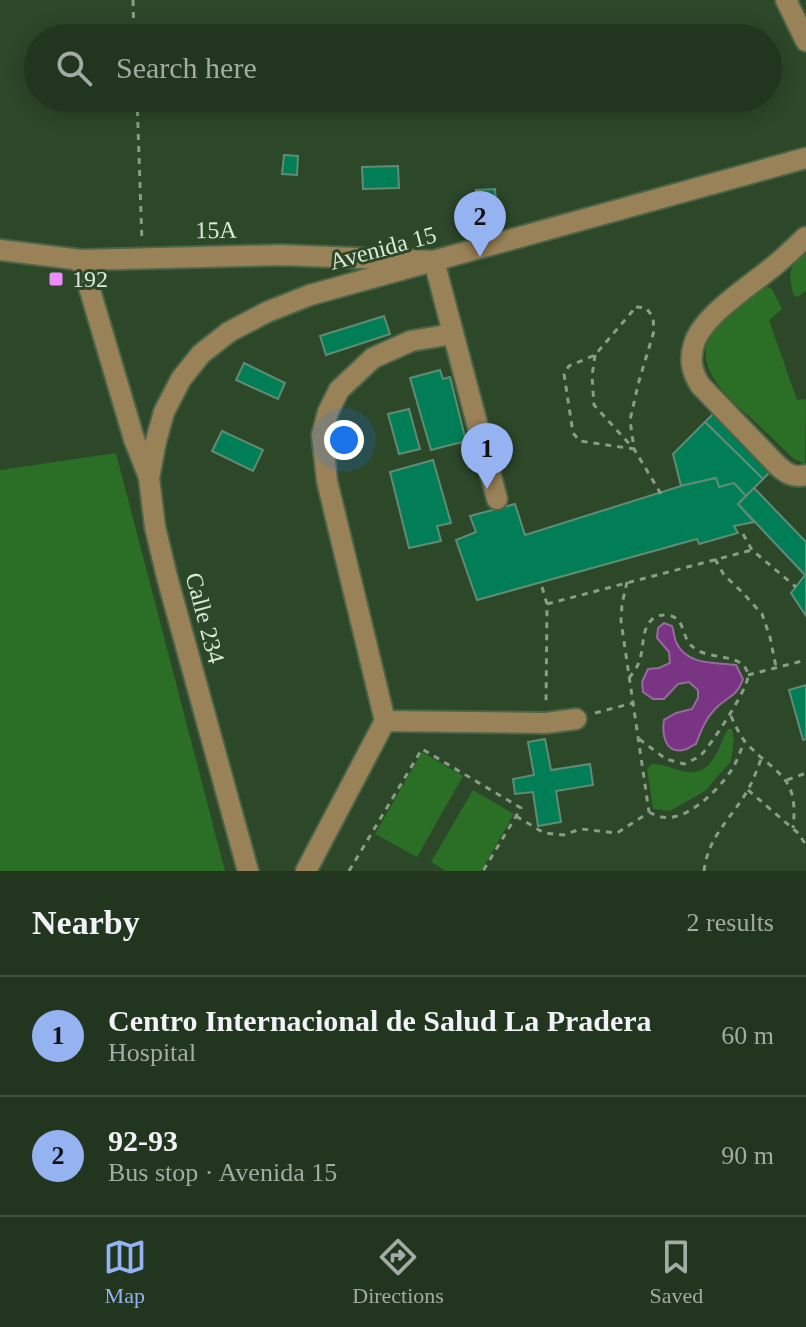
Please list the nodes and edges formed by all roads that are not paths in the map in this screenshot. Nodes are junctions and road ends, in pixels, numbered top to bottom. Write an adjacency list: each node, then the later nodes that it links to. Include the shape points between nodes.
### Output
1 (786, 0): 2 (street)
2 (806, 41)
3 (806, 158): 7 (street, Avenida 15)
4 (806, 237): 10 (street, via 708,321 693,344 691,361 700,385 777,465 787,474)
5 (0, 250): 6 (street, 15A)
6 (81, 260): 7 (street, 15A, via 281,255); 11 (street)
7 (434, 261): 8 (street); 9 (street, Avenida 15, via 267,312 220,339)
8 (453, 334): 12 (street); 14 (street, via 411,341 373,358 339,390 322,435 327,481)
9 (181, 379): 11 (street, Calle 234, via 164,412)
10 (806, 475)
11 (149, 478): 15 (street, Calle 234, via 167,577)
12 (497, 499)
13 (576, 719): 14 (street)
14 (385, 721): 16 (street)
15 (248, 871)
16 (306, 871)

